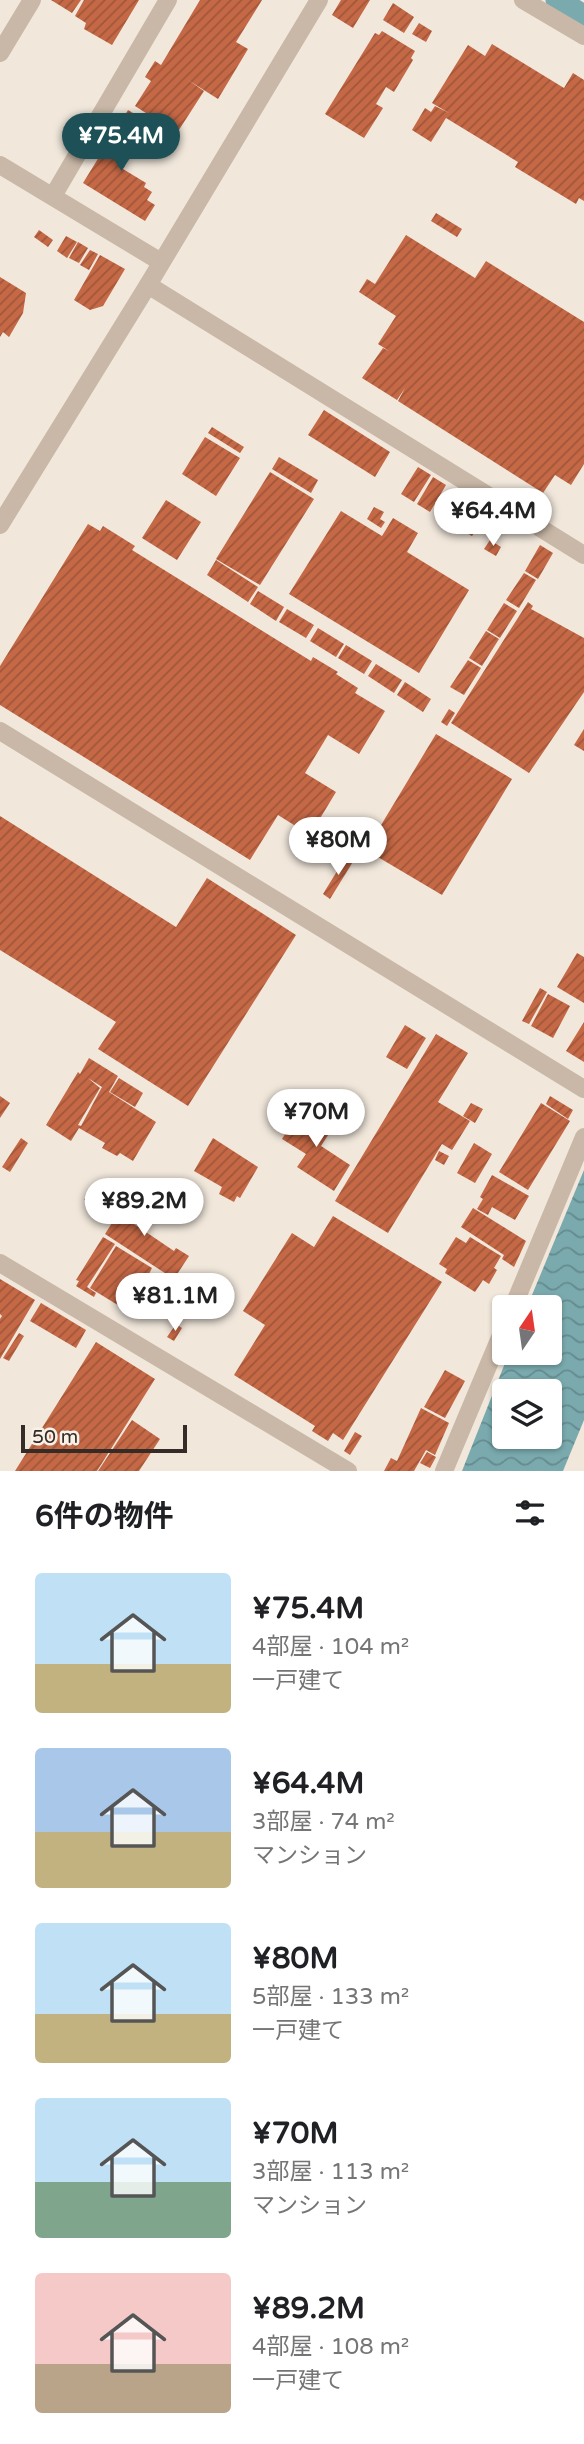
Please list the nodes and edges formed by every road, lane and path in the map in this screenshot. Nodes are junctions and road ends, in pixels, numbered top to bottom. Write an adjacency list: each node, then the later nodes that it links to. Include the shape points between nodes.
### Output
1 (32, 0): 6 (street)
2 (168, 0): 8 (street)
3 (319, 0): 9 (street)
4 (523, 0): 5 (street)
5 (584, 36)
6 (0, 52)
7 (0, 165): 8 (street)
8 (53, 196): 9 (street)
9 (161, 262): 10 (street)
10 (148, 285): 11 (street); 12 (street)
11 (0, 525)
12 (584, 555)
13 (0, 731): 14 (street)
14 (584, 1089)
15 (584, 1137): 17 (street)
16 (0, 1264): 19 (street)
17 (518, 1295)
18 (492, 1357): 20 (street)
19 (348, 1471)
20 (444, 1471)

